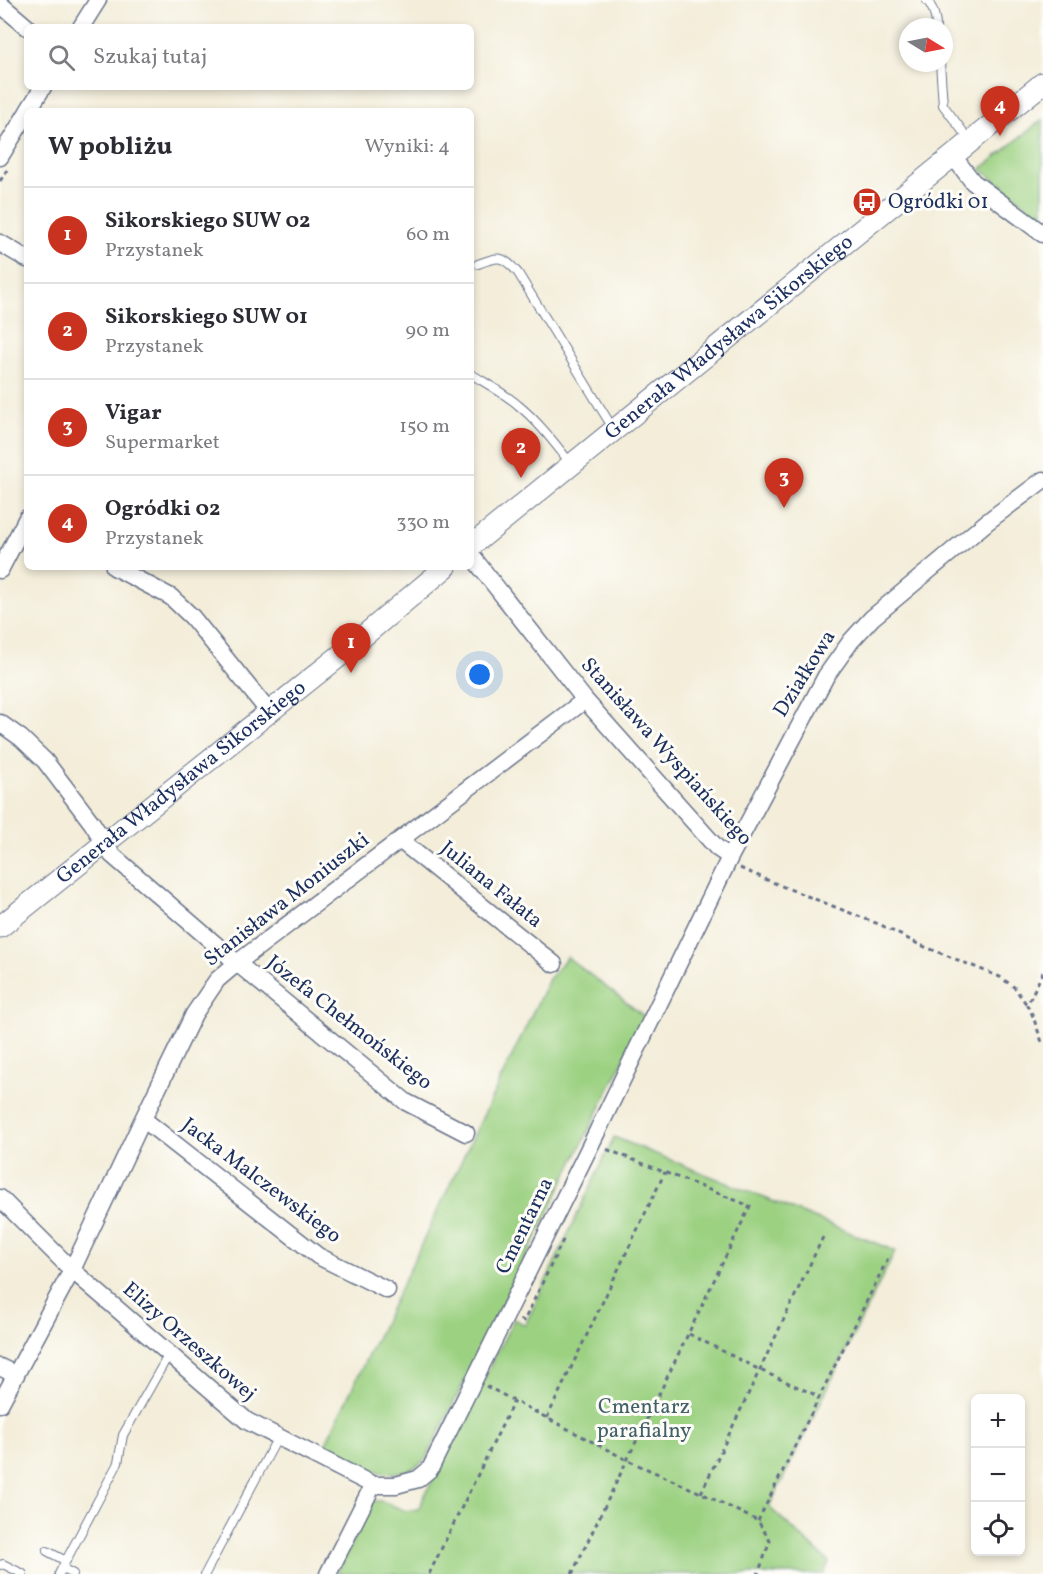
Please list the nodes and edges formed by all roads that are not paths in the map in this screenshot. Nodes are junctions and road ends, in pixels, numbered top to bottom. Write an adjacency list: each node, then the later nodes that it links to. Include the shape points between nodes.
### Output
1 (98, 0): 6 (street)
2 (927, 0): 4 (lane)
3 (0, 4): 5 (street)
4 (934, 18)
5 (24, 24)
6 (83, 24)
7 (941, 72): 12 (lane, via 944,105)
8 (1043, 83): 12 (street, Generała Władysława Sikorskiego)
9 (41, 90): 10 (street)
10 (31, 108)
11 (24, 120): 14 (street)
12 (971, 141): 13 (street, Generała Władysława Sikorskiego)
13 (952, 156): 15 (street, via 973,182); 20 (street, Generała Władysława Sikorskiego)
14 (0, 157)
15 (1043, 234)
16 (0, 243): 17 (street)
17 (24, 258)
18 (478, 264): 20 (lane, via 494,258 508,261 518,273)
19 (474, 376): 21 (lane, via 518,404)
20 (615, 431): 21 (street, Generała Władysława Sikorskiego)
21 (572, 465): 24 (street, Generała Władysława Sikorskiego)
22 (1043, 480): 34 (street, Działkowa, via 969,537 850,641 826,676)
23 (24, 526): 26 (street)
24 (474, 544)
25 (474, 559): 29 (street, Stanisława Wyspiańskiego)
26 (0, 570)
27 (120, 570): 30 (street, via 171,597 192,617)
28 (442, 570): 30 (street, Generała Władysława Sikorskiego)
29 (585, 700): 32 (street, Stanisława Moniuszki); 34 (street, Stanisława Wyspiańskiego, via 717,848)
30 (269, 712): 33 (street, Generała Władysława Sikorskiego)
31 (0, 723): 33 (street, Józefa Chełmońskiego, via 45,761)
32 (401, 841): 36 (street, Stanisława Moniuszki); 37 (street, Juliana Fałata)
33 (105, 842): 35 (street, Generała Władysława Sikorskiego); 36 (street, Józefa Chełmońskiego, via 112,855)
34 (730, 857): 48 (street, Cmentarna, via 430,1469 418,1479 396,1485)
35 (0, 927)
36 (237, 963): 38 (street, Stanisława Moniuszki, via 217,980 194,1014); 39 (street, Józefa Chełmońskiego, via 406,1102)
37 (554, 964)
38 (142, 1119): 41 (street, Stanisława Moniuszki); 42 (street, Jacka Malczewskiego, via 318,1256)
39 (466, 1133)
40 (0, 1198): 41 (street, Elizy Orzeszkowej)
41 (72, 1270): 43 (street, Elizy Orzeszkowej); 45 (street, Stanisława Moniuszki)
42 (387, 1290)
43 (169, 1354): 47 (street, Elizy Orzeszkowej, via 247,1421); 51 (lane, via 123,1434 118,1463)
44 (0, 1368): 45 (street)
45 (16, 1375): 46 (street, Stanisława Moniuszki)
46 (0, 1404)
47 (278, 1437): 48 (street, Elizy Orzeszkowej); 54 (lane)
48 (373, 1485): 55 (street)
49 (46, 1551): 51 (lane)
50 (0, 1565): 52 (lane)
51 (62, 1568): 53 (lane)
52 (23, 1574)
53 (73, 1574)
54 (205, 1574)
55 (328, 1574)

